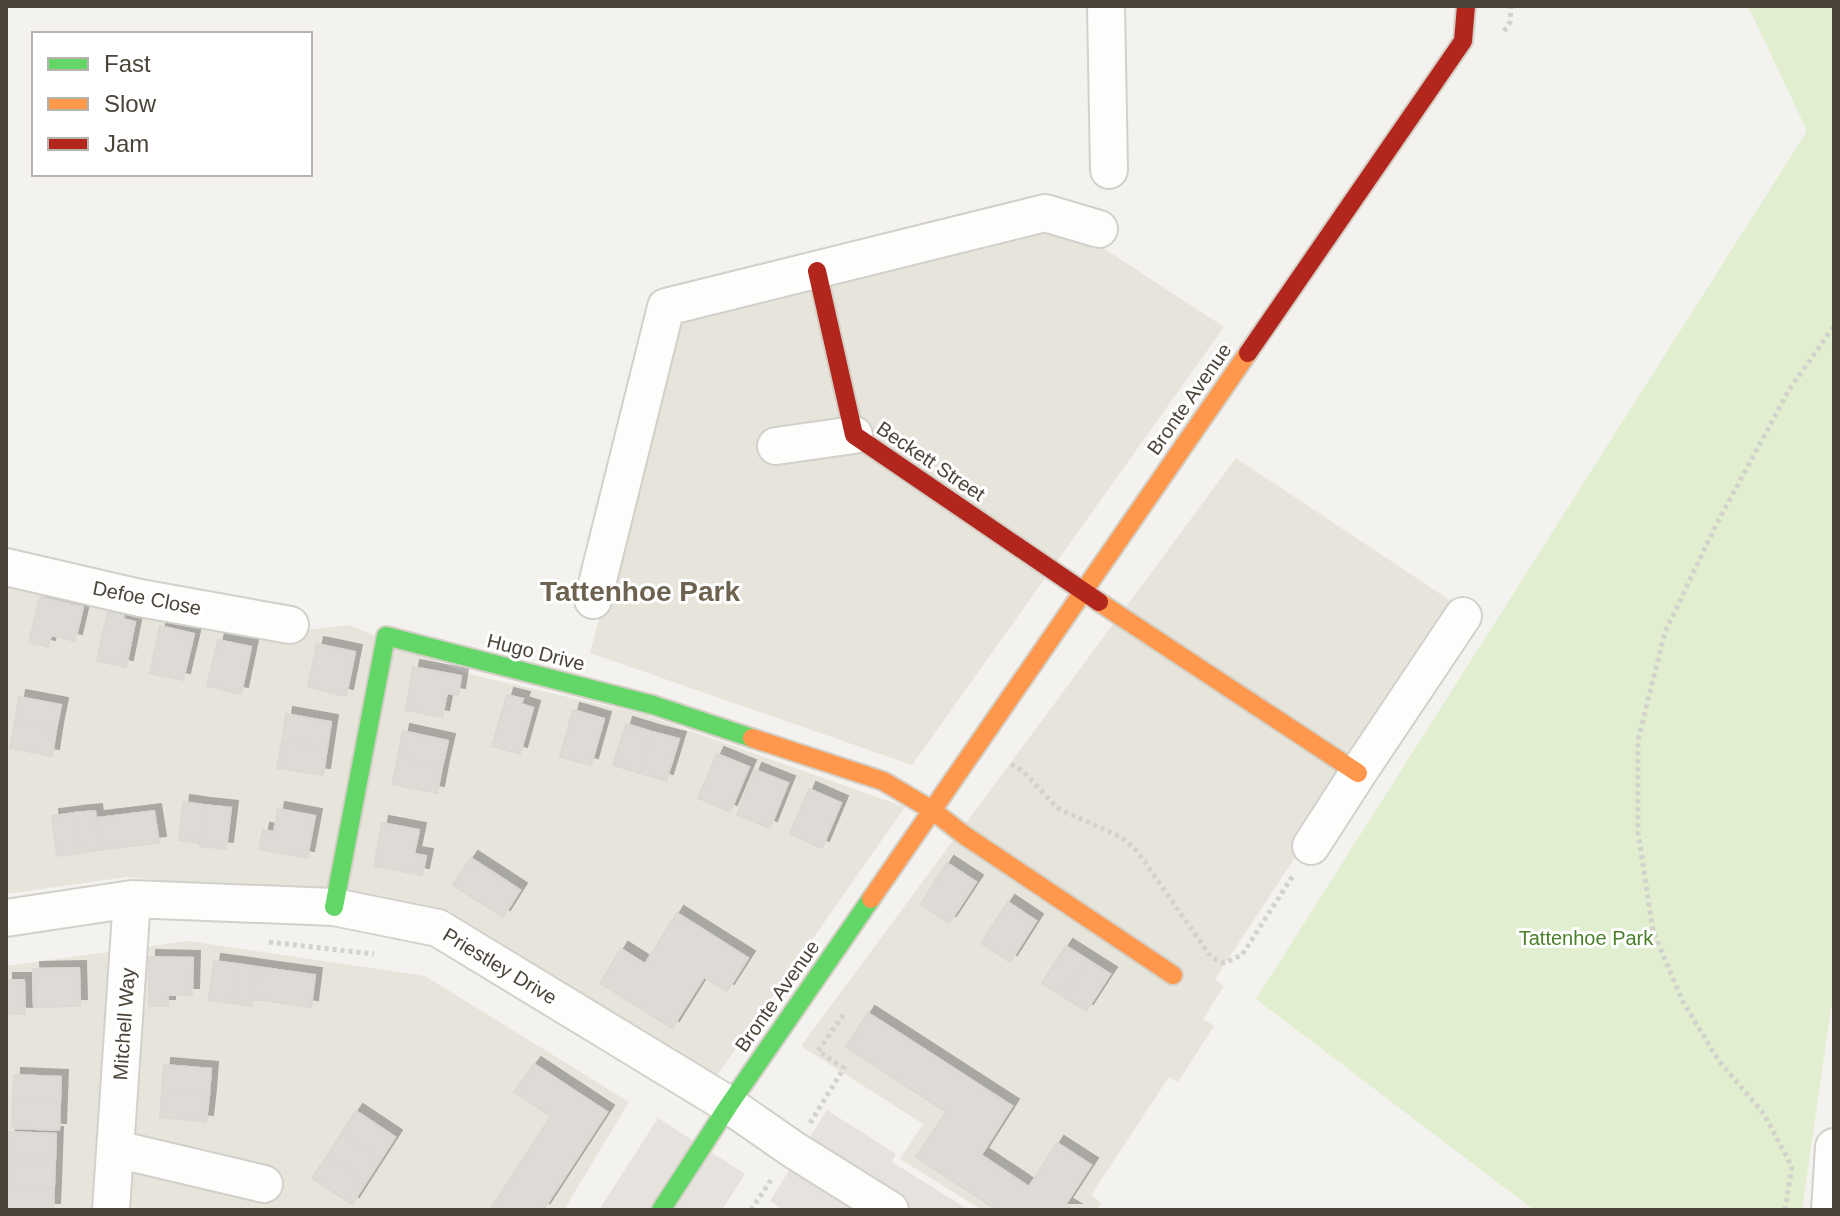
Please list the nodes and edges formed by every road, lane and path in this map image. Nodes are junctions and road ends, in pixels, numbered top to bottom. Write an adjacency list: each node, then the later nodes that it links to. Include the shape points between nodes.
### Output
1 (1106, 6): 3 (street)
2 (1466, 6): 10 (street, Bronte Avenue, via 1463,41)
3 (1109, 170)
4 (1099, 229): 5 (street, via 1045,213)
5 (817, 271): 7 (street, Beckett Street); 11 (street, via 666,307)
6 (1834, 326): 36 (path, via 1789,390 1665,632 1638,740 1638,832 1653,931 1683,1002 1719,1061 1764,1114 1792,1167)
7 (854, 435): 8 (street); 10 (street, Beckett Street)
8 (776, 446)
9 (6, 567): 13 (street, Defoe Close)
10 (1084, 591): 16 (street, Beckett Street); 18 (street, Bronte Avenue)
11 (593, 600)
12 (1463, 616): 16 (street)
13 (290, 625)
14 (1020, 752): 15 (path)
15 (1011, 764): 17 (path); 19 (path, via 1057,808 1121,837 1137,851 1211,957 1224,963 1242,955)
16 (1358, 773): 19 (street)
17 (1003, 776)
18 (932, 810): 21 (street, Hugo Drive, via 883,781 653,705 386,636); 25 (street); 27 (street, Bronte Avenue)
19 (1311, 846)
20 (132, 899): 21 (street, Priestley Drive); 22 (street, Priestley Drive); 29 (street, Mitchell Way)
21 (334, 907): 27 (street, Priestley Drive, via 438,928)
22 (6, 918)
23 (258, 941): 24 (path)
24 (385, 955)
25 (1173, 975)
26 (853, 1000): 30 (path, via 818,1051 844,1068)
27 (729, 1105): 30 (street, Priestley Drive); 33 (street, Bronte Avenue)
28 (1834, 1147): 37 (street)
29 (116, 1149): 31 (street); 32 (street, Mitchell Way)
30 (794, 1150): 34 (path); 35 (street, Priestley Drive)
31 (264, 1184)
32 (111, 1210)
33 (661, 1210)
34 (751, 1210)
35 (890, 1210)
36 (1785, 1210)
37 (1830, 1210)

